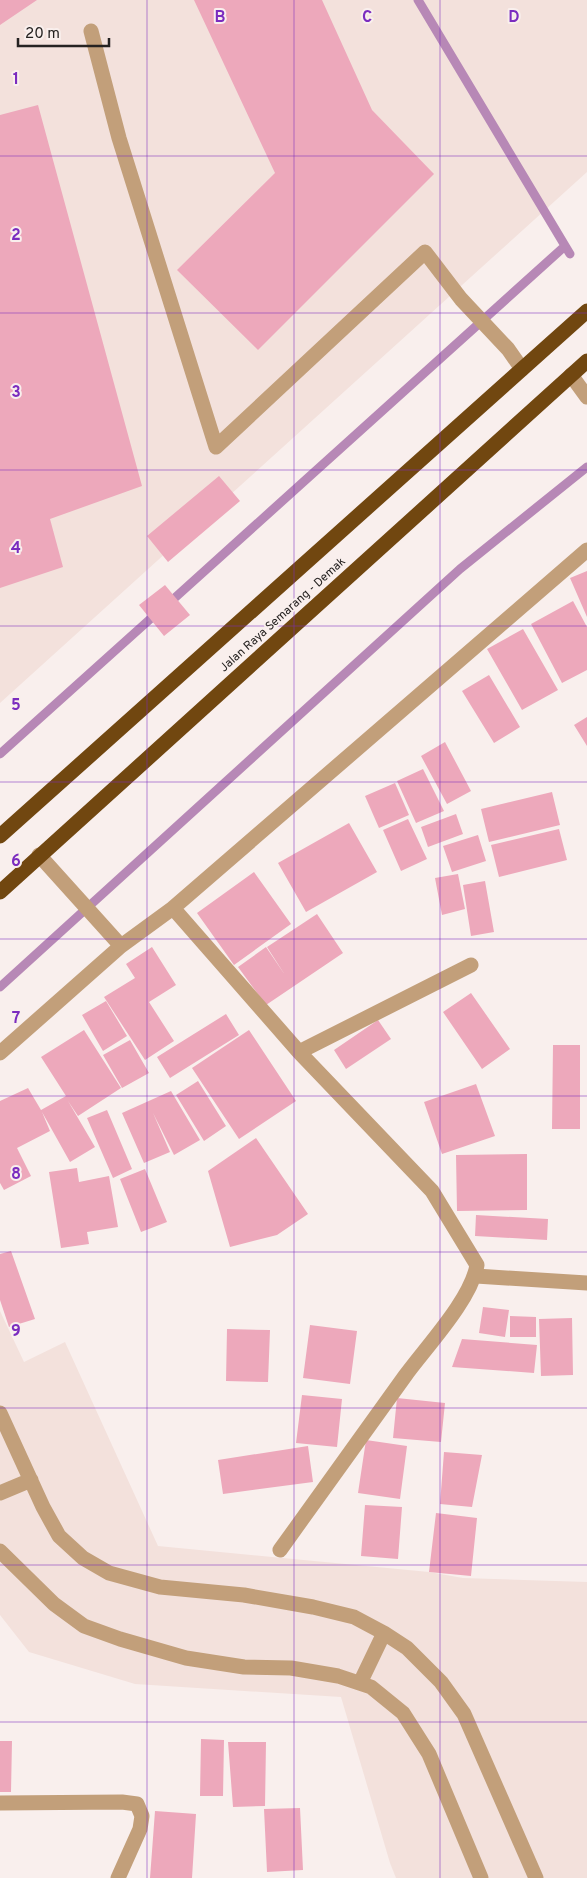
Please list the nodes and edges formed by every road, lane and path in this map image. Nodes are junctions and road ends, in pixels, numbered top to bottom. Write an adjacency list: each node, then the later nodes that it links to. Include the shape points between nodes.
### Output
1 (91, 31): 4 (street, via 119,138 216,448 425,252)
2 (587, 311): 4 (highway, Jalan Raya Semarang - Demak)
3 (587, 360): 5 (highway, Jalan Raya Semarang - Demak)
4 (522, 369): 8 (highway, Jalan Raya Semarang - Demak)
5 (571, 375): 6 (street); 9 (highway, Jalan Raya Semarang - Demak)
6 (586, 395)
7 (587, 550): 11 (street)
8 (0, 836)
9 (39, 855): 10 (highway, Jalan Raya Semarang - Demak); 12 (street)
10 (0, 892)
11 (173, 908): 12 (street); 14 (street)
12 (116, 942): 15 (street)
13 (471, 965): 14 (street)
14 (298, 1052): 16 (street, via 432,1191 477,1265)
15 (0, 1053)
16 (476, 1276): 17 (street); 21 (street, via 454,1312)
17 (587, 1283)
18 (0, 1413): 19 (street)
19 (31, 1480): 20 (street); 23 (street, via 59,1536 83,1558 109,1573 160,1587 244,1595 313,1607 354,1617)
20 (0, 1493)
21 (280, 1550)
22 (0, 1552): 24 (street, via 54,1604 84,1626 186,1658 244,1667 291,1668 338,1676)
23 (384, 1633): 24 (street); 28 (street, via 407,1648 441,1682 464,1714)
24 (360, 1684): 27 (street, via 371,1687 403,1713 429,1754)
25 (0, 1803): 26 (street, via 137,1804 142,1816 140,1829)
26 (118, 1878)
27 (481, 1878)
28 (536, 1878)

